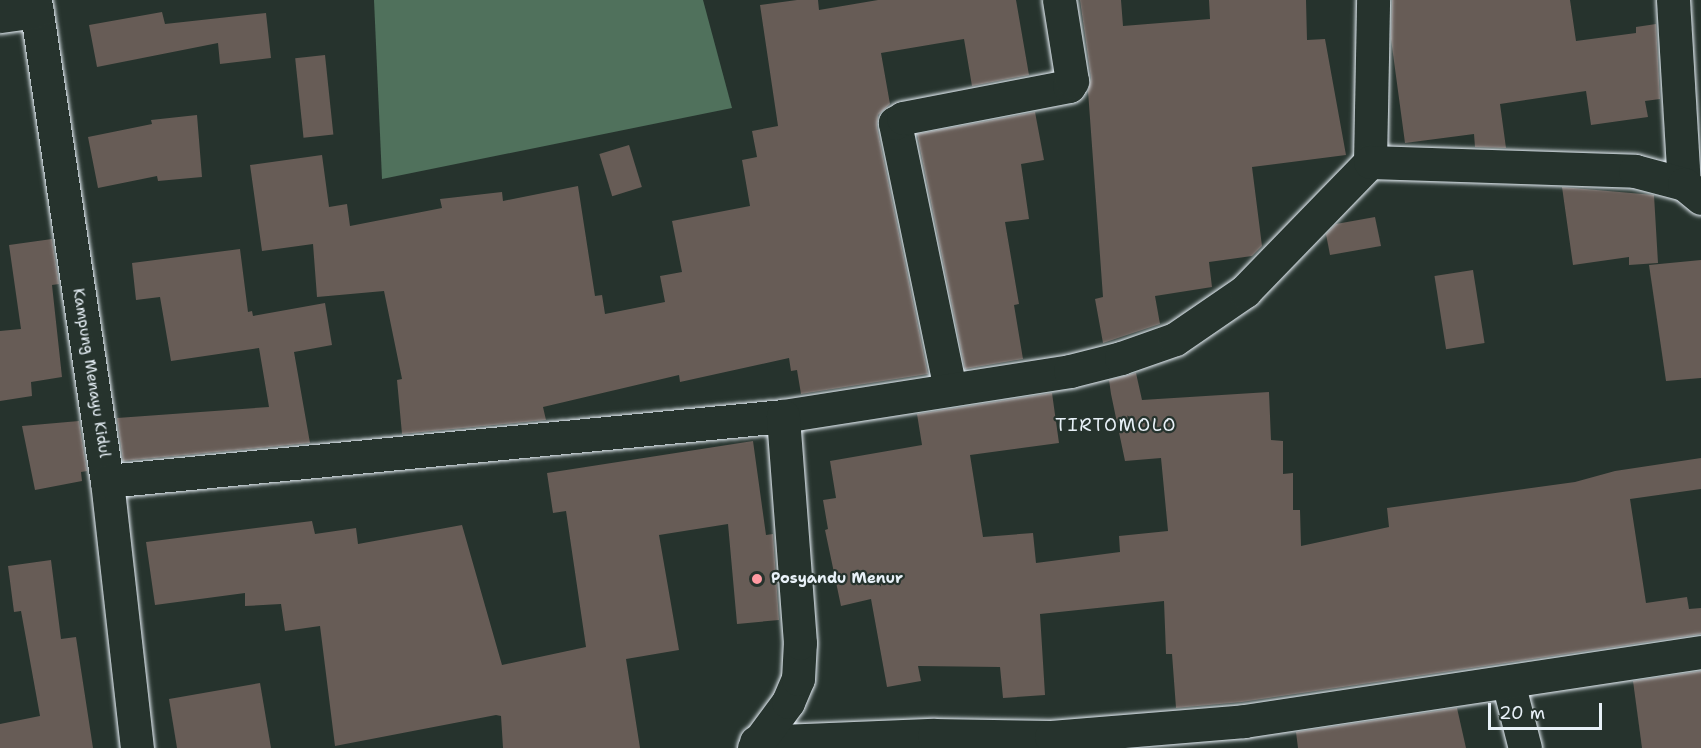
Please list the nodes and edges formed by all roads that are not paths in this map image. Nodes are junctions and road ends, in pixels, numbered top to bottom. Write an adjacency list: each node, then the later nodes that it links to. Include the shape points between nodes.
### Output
1 (1059, 0): 8 (street, via 1072,81 1069,86 903,118 895,123)
2 (1373, 0): 6 (street)
3 (1673, 0): 7 (street)
4 (36, 5): 5 (street); 10 (street, Kampung Menayu Kidul)
5 (0, 16)
6 (1370, 162): 7 (street, via 1635,171); 8 (street, via 1245,291 1175,339 1070,371)
7 (1692, 191)
8 (950, 389): 9 (street)
9 (783, 416): 10 (street); 14 (street, via 800,643 798,679 788,702)
10 (107, 481): 15 (street, Kampung Menayu Kidul)
11 (1701, 652): 12 (street)
12 (1508, 682): 13 (street, via 1244,721); 16 (street)
13 (1052, 742): 14 (street, via 934,735)
14 (755, 745)
15 (137, 748)
16 (1525, 748)

